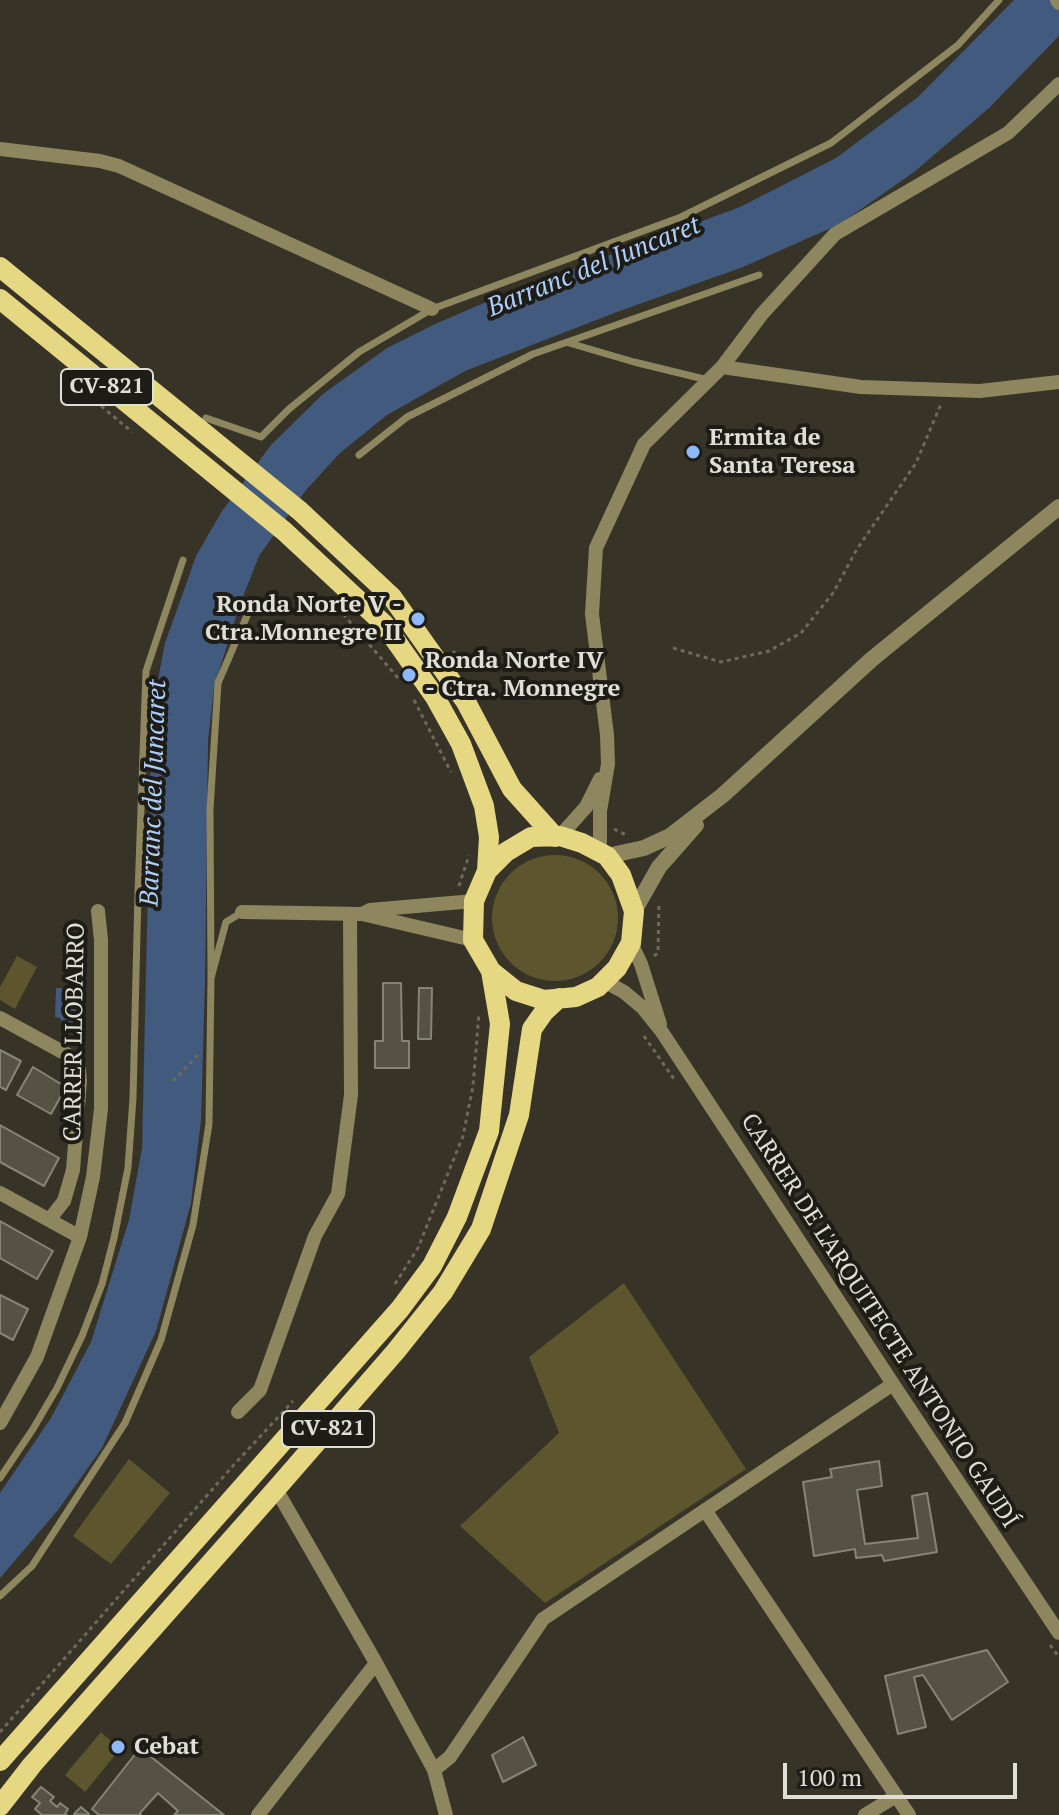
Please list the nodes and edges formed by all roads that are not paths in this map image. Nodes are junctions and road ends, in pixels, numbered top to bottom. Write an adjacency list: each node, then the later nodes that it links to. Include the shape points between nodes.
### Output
1 (999, 0): 7 (lane, via 958,45 831,143 681,217)
2 (1059, 84): 9 (street, via 1008,133 835,234)
3 (0, 149): 7 (street, via 119,166)
4 (0, 267): 19 (main road, CV-821, via 300,511 392,597 466,702 512,789)
5 (759, 275): 8 (lane)
6 (0, 299): 21 (main road, CV-821, via 284,531 384,624 461,744 484,806)
7 (432, 309): 12 (lane, via 359,352 261,437)
8 (567, 343): 10 (lane); 13 (lane, via 533,354 407,417)
9 (722, 367): 10 (street); 11 (street, via 861,387 980,391)
10 (709, 380): 17 (street, via 644,444 596,548 592,614)
11 (1059, 382)
12 (206, 418)
13 (359, 455)
14 (1059, 507): 18 (street, via 872,659)
15 (183, 560): 41 (lane, via 146,671 128,1168 102,1284 82,1336 57,1388)
16 (249, 611): 30 (lane, via 218,683 210,809)
17 (608, 764): 19 (street, via 586,807); 20 (street, via 600,811)
18 (723, 795): 20 (street, via 670,836 649,846); 24 (street, via 659,867)
19 (557, 836): 20 (main road, CV-821); 21 (main road, CV-821, via 531,837)
20 (604, 854): 24 (main road, CV-821, via 621,875)
21 (487, 871): 22 (main road, CV-821)
22 (474, 901): 26 (street); 27 (main road, CV-821)
23 (98, 911): 37 (street, CARRER LLOBARRO, via 101,1109)
24 (634, 911): 28 (main road, CV-821)
25 (242, 912): 26 (street); 30 (lane, via 226,922)
26 (356, 914): 27 (street); 39 (street, via 351,1095 338,1194 315,1236 260,1390)
27 (473, 940): 29 (main road, CV-821)
28 (631, 943): 31 (main road, CV-821); 34 (street, CARRER DE L'ARQUITECTE ANTONIO GAUDÍ)
29 (491, 971): 32 (main road, CV-821, via 516,991 544,1000); 47 (main road, CV-821, via 500,1024 489,1131 432,1266 400,1309)
30 (211, 978): 44 (lane, via 209,1124 193,1225 161,1340 125,1423 32,1566)
31 (604, 981): 32 (main road, CV-821, via 576,997); 34 (street, CARRER DE L'ARQUITECTE ANTONIO GAUDÍ, via 642,1007)
32 (559, 998): 42 (main road, CV-821, via 532,1029 519,1115 481,1229 443,1292)
33 (0, 1018): 36 (street, via 68,1055 79,1070 73,1170 64,1201)
34 (662, 1032): 38 (street, CARRER DE L'ARQUITECTE ANTONIO GAUDÍ)
35 (0, 1193): 36 (street)
36 (49, 1220): 37 (street)
37 (80, 1237): 40 (street, CARRER LLOBARRO, via 37,1357)
38 (893, 1384): 43 (street); 45 (street, CARRER DE L'ARQUITECTE ANTONIO GAUDÍ)
39 (238, 1412)
40 (0, 1423)
41 (0, 1478)
42 (276, 1489): 46 (street); 50 (main road, CV-821)
43 (705, 1510): 48 (street, via 543,1619 450,1757); 49 (street)
44 (0, 1596)
45 (1059, 1633)
46 (376, 1663): 48 (street); 51 (street)
47 (0, 1761)
48 (434, 1770): 52 (street)
49 (896, 1796): 53 (street); 54 (street)
50 (0, 1806)
51 (258, 1815)
52 (446, 1815)
53 (865, 1815)
54 (909, 1815)

